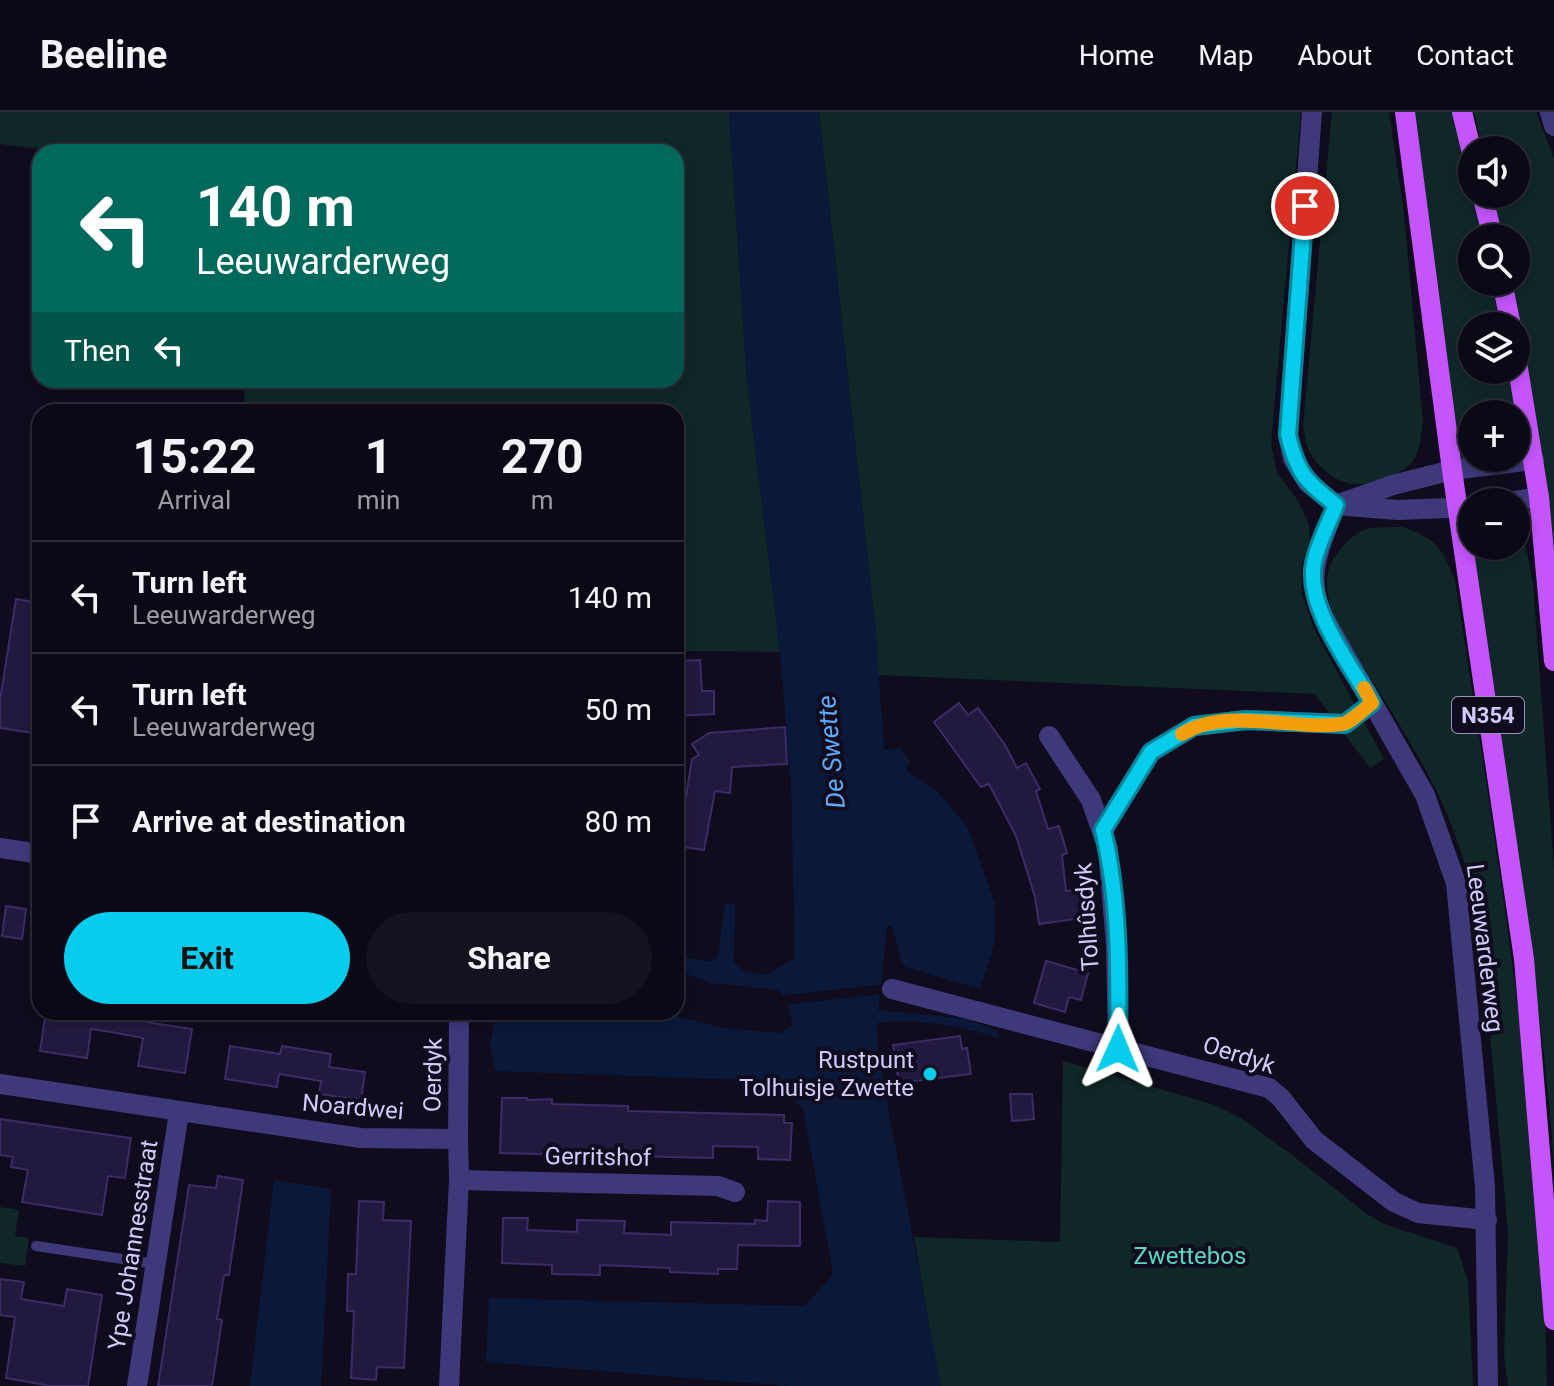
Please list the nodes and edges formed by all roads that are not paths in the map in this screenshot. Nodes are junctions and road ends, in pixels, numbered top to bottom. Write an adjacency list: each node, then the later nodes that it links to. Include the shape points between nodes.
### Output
1 (1312, 112): 13 (street, via 1288,435 1293,459 1308,483)
2 (1405, 112): 9 (main road, Leeuwarderweg / N354)
3 (1462, 112): 6 (main road)
4 (1550, 112): 5 (street)
5 (1554, 126)
6 (1468, 136)
7 (1521, 384): 8 (main road)
8 (1534, 460): 9 (street); 11 (main road)
9 (1452, 470): 10 (main road, Leeuwarderweg / N354); 13 (street)
10 (1458, 488)
11 (1539, 497): 12 (street); 16 (main road)
12 (1530, 498)
13 (1336, 505): 14 (street); 17 (street, Leeuwarderweg, via 1315,559 1314,588 1320,611)
14 (1458, 508)
15 (1472, 560): 33 (main road, Leeuwarderweg / N354, via 1524,959)
16 (1554, 661)
17 (1372, 703): 19 (street, Tolhûsdyk, via 1345,724 1246,720 1194,726 1151,752); 30 (street, Leeuwarderweg, via 1425,795 1456,883)
18 (1049, 736): 19 (street, Tolhûsdyk, via 1082,783)
19 (1103, 830): 24 (street, Tolhûsdyk, via 1111,870)
20 (0, 848): 21 (street)
21 (32, 853)
22 (892, 989): 24 (street, Oerdyk)
23 (459, 1020): 27 (street, Oerdyk)
24 (1118, 1049): 30 (street, Oerdyk, via 1269,1088 1314,1140 1394,1202 1418,1213)
25 (0, 1084): 26 (street, Noardwei)
26 (179, 1112): 27 (street, Noardwei, via 361,1138); 32 (street, Ype Johannesstraat)
27 (458, 1139): 28 (street)
28 (459, 1180): 29 (street, Gerritshof, via 718,1186); 35 (street)
29 (735, 1192)
30 (1487, 1220): 36 (street, Leeuwarderweg)
31 (36, 1246): 32 (lane)
32 (156, 1264): 34 (street, Ype Johannesstraat)
33 (1554, 1320)
34 (137, 1386)
35 (449, 1386)
36 (1488, 1386)

